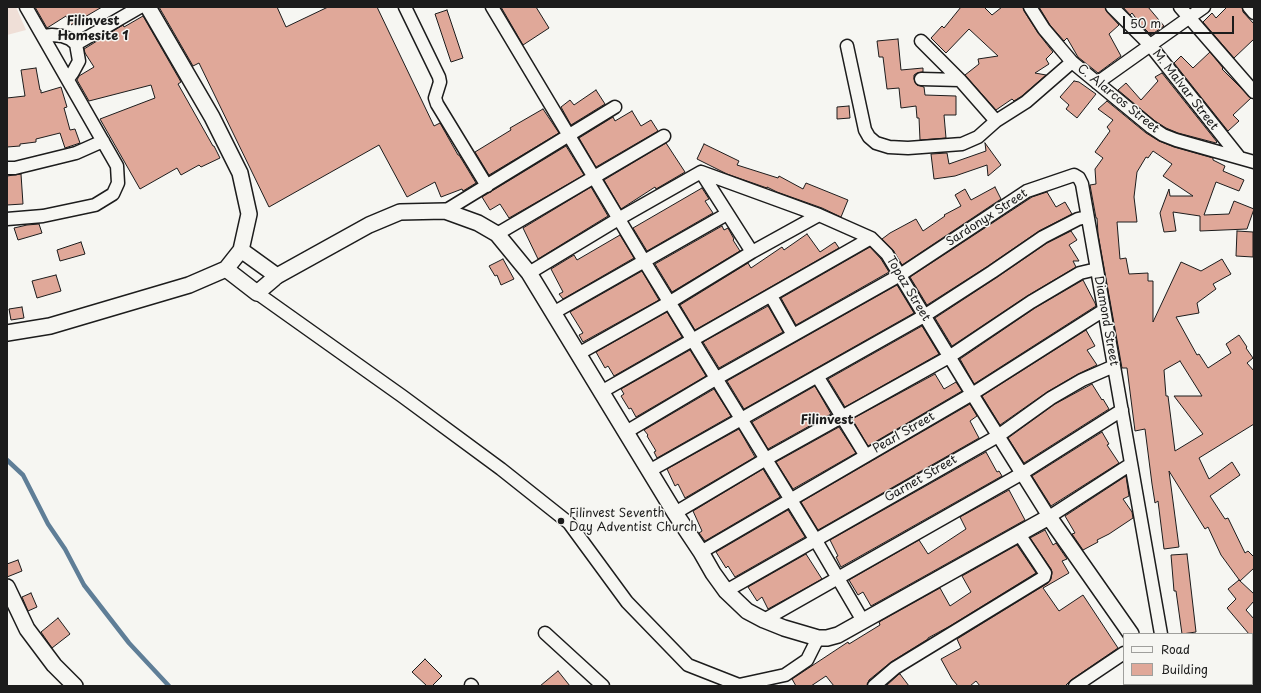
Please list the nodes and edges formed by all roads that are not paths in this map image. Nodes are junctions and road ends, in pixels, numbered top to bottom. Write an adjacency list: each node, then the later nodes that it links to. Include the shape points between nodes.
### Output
1 (26, 7): 13 (street)
2 (140, 7): 15 (street)
3 (148, 7): 44 (street, via 212,117 240,173 249,214)
4 (405, 7): 35 (street, via 439,77 435,98 437,104)
5 (492, 7): 26 (street)
6 (1030, 7): 18 (street, C. Alarcos Street, via 1044,29)
7 (1112, 7): 16 (street, M. Malvar Street)
8 (1180, 7): 12 (street)
9 (1204, 7): 12 (street)
10 (1248, 7): 11 (street)
11 (1254, 13)
12 (1189, 18): 16 (street); 23 (street)
13 (43, 36): 15 (street, via 62,36); 19 (street)
14 (921, 41): 21 (street)
15 (76, 44): 19 (street, via 79,61)
16 (1150, 45): 22 (street); 29 (street, M. Malvar Street)
17 (847, 46): 25 (street, via 865,130 876,142 889,147 908,148 962,144 978,136)
18 (1072, 62): 22 (street, C. Alarcos Street); 25 (street, via 1026,102)
19 (68, 79): 28 (street)
20 (921, 79): 21 (street)
21 (960, 80): 25 (street)
22 (1097, 84): 29 (street, C. Alarcos Street, via 1164,135)
23 (1254, 92)
24 (615, 107): 26 (street)
25 (996, 121)
26 (569, 135): 33 (street); 35 (street)
27 (664, 136): 33 (street)
28 (103, 141): 31 (street, via 76,153); 41 (street, via 117,166 118,183 113,194 95,205 43,216)
29 (1239, 158): 30 (street, C. Alarcos Street)
30 (1254, 162)
31 (7, 168)
32 (701, 172): 37 (street); 38 (street, Topaz Street); 40 (street)
33 (594, 176): 40 (street); 42 (street)
34 (1079, 178): 39 (street, Diamond Street); 50 (street, Sardonyx Street, via 1074,176 1027,191)
35 (487, 186): 36 (street)
36 (445, 211): 42 (street, via 478,223); 51 (street, via 400,212)
37 (727, 214): 45 (street); 46 (street)
38 (819, 215): 43 (street, Topaz Street); 45 (street)
39 (1087, 217): 48 (street, Diamond Street); 57 (street, via 1043,237)
40 (620, 218): 46 (street); 49 (street)
41 (7, 219)
42 (497, 234): 49 (street)
43 (871, 238): 50 (street, Topaz Street, via 887,254); 53 (street)
44 (241, 250): 47 (street); 51 (street)
45 (752, 252): 54 (street)
46 (644, 261): 54 (street); 56 (street)
47 (226, 269): 52 (street); 58 (street, via 189,285 50,326)
48 (1097, 269): 55 (street, Diamond Street); 62 (street, via 1080,273 1030,302)
49 (529, 273): 56 (street)
50 (900, 275): 57 (street, Topaz Street); 59 (street, Sardonyx Street)
51 (277, 276): 52 (street)
52 (257, 293): 92 (street, via 501,469 569,523 627,602 688,665 739,686 785,676 807,660)
53 (771, 296): 59 (street); 60 (street)
54 (670, 302): 60 (street); 61 (street)
55 (1104, 310): 63 (street, Diamond Street); 67 (street, Pearl Street)
56 (553, 313): 61 (street)
57 (924, 316): 62 (street, Topaz Street); 64 (street)
58 (7, 333)
59 (794, 335): 65 (street, Sardonyx Street)
60 (693, 340): 65 (street); 66 (street)
61 (578, 354): 66 (street)
62 (949, 357): 67 (street, Topaz Street); 69 (street)
63 (1114, 366): 68 (street, Diamond Street); 72 (street, Garnet Street, via 1082,380 1051,398)
64 (817, 376): 69 (street); 70 (street)
65 (717, 378): 70 (street); 71 (street, Sardonyx Street)
66 (601, 392): 71 (street)
67 (972, 394): 72 (street, Topaz Street); 73 (street, Pearl Street)
68 (1122, 410): 75 (street, Diamond Street); 77 (street)
69 (842, 417): 73 (street); 74 (street)
70 (742, 419): 74 (street); 76 (street)
71 (626, 432): 76 (street)
72 (998, 436): 77 (street, Topaz Street); 82 (street, Garnet Street)
73 (866, 456): 78 (street, Pearl Street)
74 (766, 459): 78 (street); 79 (street)
75 (1131, 464): 80 (street); 91 (street, Diamond Street)
76 (649, 471): 79 (street)
77 (1021, 474): 80 (street, Topaz Street); 84 (street)
78 (791, 500): 82 (street); 83 (street, Pearl Street)
79 (675, 513): 83 (street)
80 (1049, 517): 81 (street); 90 (street)
81 (1019, 534): 88 (street); 96 (street, via 1045,573 1044,577 895,668)
82 (815, 539): 84 (street); 86 (street, Garnet Street)
83 (701, 552): 86 (street)
84 (837, 578): 87 (street); 88 (street)
85 (7, 587): 94 (street, via 27,629 54,665)
86 (726, 591): 87 (street, via 747,611)
87 (764, 620): 92 (street)
88 (863, 621): 92 (street, via 838,635)
89 (545, 633): 95 (street)
90 (1130, 633)
91 (1161, 633)
92 (818, 638)
93 (1123, 654): 97 (street)
94 (75, 686)
95 (603, 686)
96 (874, 686)
97 (1075, 686)

